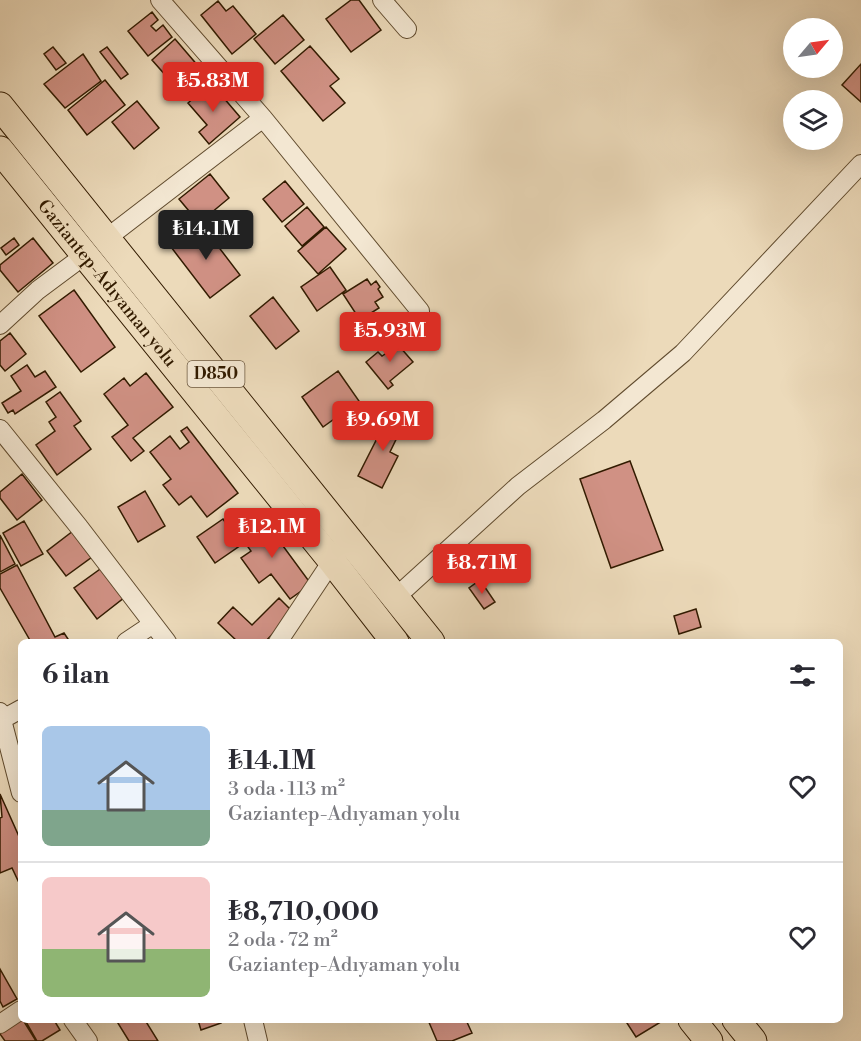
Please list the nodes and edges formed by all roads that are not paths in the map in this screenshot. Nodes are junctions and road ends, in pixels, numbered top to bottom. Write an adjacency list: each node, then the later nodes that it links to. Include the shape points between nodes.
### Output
1 (160, 0): 5 (street)
2 (382, 0): 3 (street)
3 (407, 29)
4 (0, 106): 8 (highway, Gaziantep-Adıyaman yolu / D850)
5 (263, 118): 8 (street); 10 (street)
6 (0, 150): 9 (highway, Gaziantep-Adıyaman yolu / D850)
7 (861, 164): 15 (street, via 682,353 518,486)
8 (107, 238): 13 (highway, Gaziantep-Adıyaman yolu / D850)
9 (85, 255): 11 (street); 14 (highway, Gaziantep-Adıyaman yolu / D850)
10 (420, 311)
11 (0, 325)
12 (0, 429): 16 (street)
13 (347, 538): 14 (street); 15 (highway, Gaziantep-Adıyaman yolu / D850)
14 (332, 561): 19 (street); 20 (highway, Gaziantep-Adıyaman yolu / D850)
15 (395, 598): 21 (highway, Gaziantep-Adıyaman yolu / D850)
16 (153, 624): 17 (street); 18 (street)
17 (130, 639)
18 (165, 639)
19 (280, 639)
20 (393, 639)
21 (429, 639)
22 (18, 710): 23 (street)
23 (1, 716): 24 (street)
24 (12, 787)
25 (18, 1012): 30 (street)
26 (75, 1023): 31 (street)
27 (255, 1023): 32 (street)
28 (694, 1023): 33 (highway)
29 (738, 1023): 34 (highway)
30 (0, 1024)
31 (88, 1041)
32 (258, 1041)
33 (709, 1041)
34 (753, 1041)

